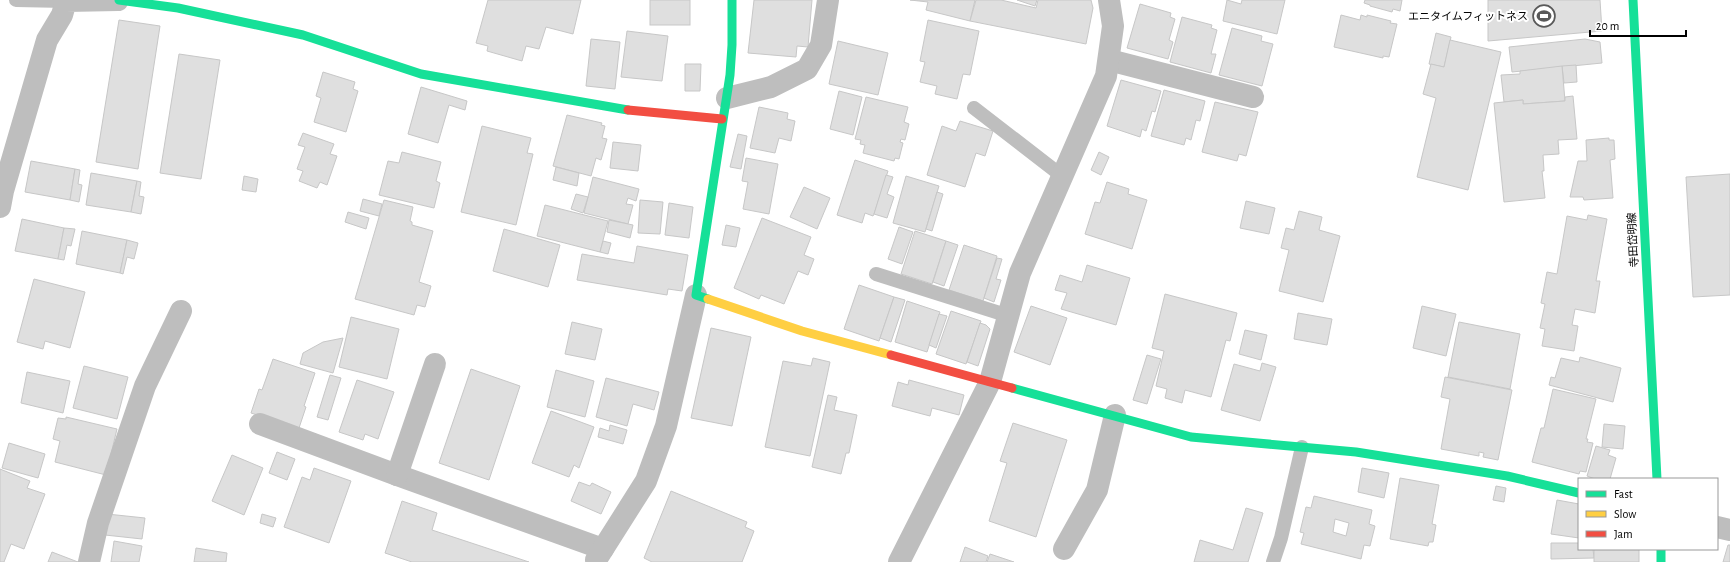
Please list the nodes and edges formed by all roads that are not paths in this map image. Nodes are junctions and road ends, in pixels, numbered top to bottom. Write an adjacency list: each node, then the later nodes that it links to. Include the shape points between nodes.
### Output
1 (16, 0): 7 (lane)
2 (118, 0): 7 (street); 12 (street, via 178,8 303,35 421,74 634,111)
3 (732, 0): 10 (street, via 733,24)
4 (828, 0): 10 (street, via 821,45 807,69 771,86)
5 (1109, 0): 8 (street, via 1113,26)
6 (1633, 0): 26 (street, 寺田岱明線)
7 (66, 2): 13 (street, via 62,15 47,40)
8 (1109, 60): 9 (street); 14 (street, via 1106,76)
9 (1253, 97)
10 (727, 98): 12 (street)
11 (974, 108): 14 (lane)
12 (722, 119): 17 (street)
13 (5, 167): 15 (street)
14 (1062, 176): 19 (street, via 1020,272)
15 (1, 196)
16 (876, 274): 19 (lane)
17 (696, 295): 21 (street, via 802,331); 32 (street, via 666,426 646,481)
18 (181, 311): 33 (street, via 145,386 98,523)
19 (1009, 316): 21 (street)
20 (435, 364): 25 (street)
21 (990, 382): 22 (street); 34 (street)
22 (1115, 415): 24 (street, via 1191,437); 30 (street, via 1097,490)
23 (260, 424): 25 (street)
24 (1302, 446): 27 (street, via 1507,476); 35 (lane)
25 (397, 475): 32 (street)
26 (1657, 478)
27 (1578, 493)
28 (1718, 527): 29 (street)
29 (1730, 530)
30 (1064, 549)
31 (1661, 550): 36 (street)
32 (599, 555)
33 (89, 562)
34 (899, 562)
35 (1273, 562)
36 (1661, 562)

